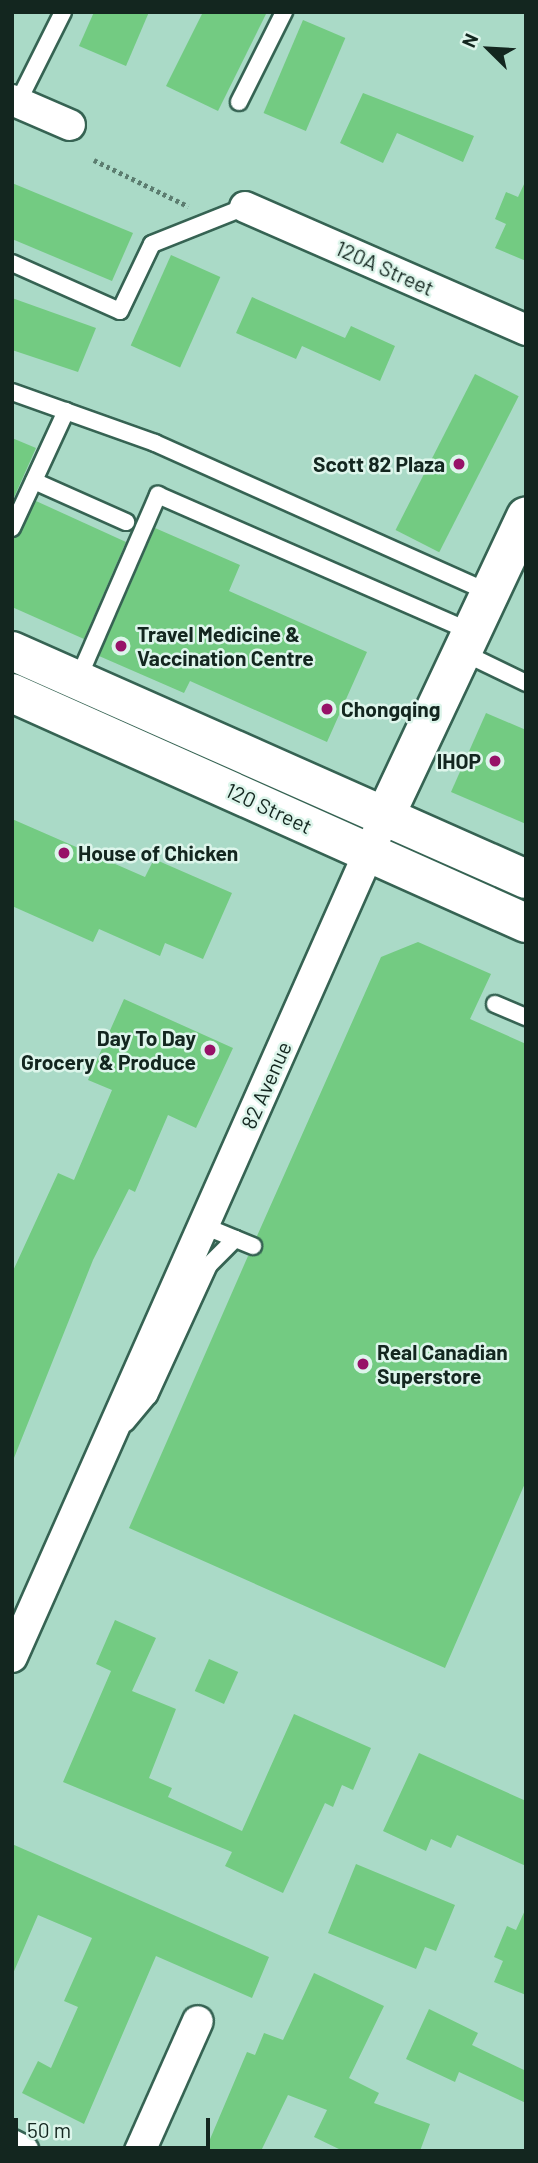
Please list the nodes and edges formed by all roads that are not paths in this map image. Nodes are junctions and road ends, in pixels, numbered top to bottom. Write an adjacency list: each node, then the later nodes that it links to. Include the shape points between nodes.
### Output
1 (63, 12): 3 (lane)
2 (284, 12): 4 (lane)
3 (15, 101): 5 (street)
4 (239, 102)
5 (71, 125)
6 (245, 206): 7 (lane, via 152,244 120,311); 8 (street, 120A Street)
7 (12, 263)
8 (526, 330)
9 (12, 392): 10 (lane)
10 (66, 411): 11 (lane); 15 (lane, via 155,443)
11 (34, 481): 13 (lane); 14 (lane)
12 (526, 516): 15 (main road, 82 Avenue)
13 (126, 522)
14 (12, 528)
15 (489, 593): 16 (main road, 82 Avenue)
16 (467, 642): 18 (lane, via 158,495); 19 (lane); 21 (main road, 82 Avenue)
17 (12, 651): 18 (main road, 120 Street)
18 (78, 679): 21 (main road, 120 Street)
19 (526, 683)
20 (12, 693): 22 (main road, 120 Street)
21 (385, 816): 22 (street, 82 Avenue); 23 (main road, 120 Street)
22 (369, 854): 24 (main road, 120 Street); 27 (street, 82 Avenue)
23 (526, 879)
24 (526, 923)
25 (495, 1004): 26 (lane)
26 (526, 1017)
27 (204, 1226): 28 (lane); 30 (street, 82 Avenue)
28 (234, 1239): 29 (lane); 30 (lane, via 209,1265 149,1396)
29 (253, 1246)
30 (104, 1448): 31 (street, 82 Avenue)
31 (12, 1657)
32 (198, 2021): 35 (street)
33 (12, 2145): 34 (street)
34 (24, 2151)
35 (141, 2151)

